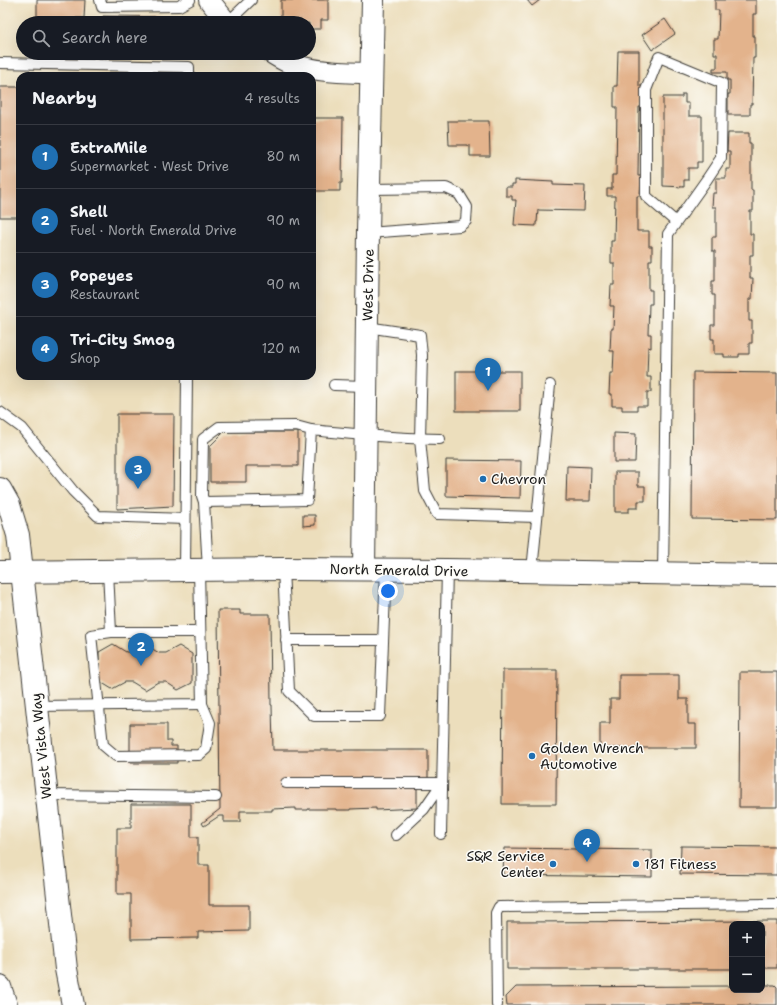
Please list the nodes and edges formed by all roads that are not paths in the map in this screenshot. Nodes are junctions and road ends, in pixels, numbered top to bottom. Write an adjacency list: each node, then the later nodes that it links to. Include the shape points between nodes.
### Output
1 (100, 0): 2 (lane, via 102,7 179,6)
2 (190, 0)
3 (209, 0): 6 (street)
4 (251, 0): 7 (lane)
5 (373, 0): 15 (main road, West Drive)
6 (222, 16)
7 (235, 16)
8 (283, 60): 13 (street)
9 (0, 63): 10 (lane)
10 (86, 65): 11 (lane); 12 (lane, via 189,67)
11 (86, 72)
12 (189, 72)
13 (306, 72)
14 (316, 72): 15 (street)
15 (372, 73): 16 (main road, West Drive)
16 (370, 189): 18 (main road, West Drive); 18 (lane, via 446,188 459,194 467,207 466,220 460,226)
17 (676, 222): 17 (lane, via 721,158 722,83 659,57 646,90 646,196); 42 (lane, via 668,234)
18 (368, 233): 19 (main road, West Drive)
19 (367, 327): 23 (main road, West Drive); 27 (lane, via 420,334)
20 (187, 380): 32 (lane)
21 (334, 385): 23 (lane)
22 (550, 385): 31 (lane)
23 (366, 386): 26 (main road, West Drive)
24 (0, 412): 32 (lane, via 22,428 73,491 98,516)
25 (311, 430): 26 (lane); 30 (lane, via 307,500); 30 (lane, via 296,426 219,427 203,439)
26 (366, 435): 27 (lane); 35 (main road, West Drive)
27 (420, 439): 28 (lane); 31 (lane, via 424,491 437,514)
28 (440, 439)
29 (0, 489): 41 (main road, West Vista Way, via 18,535)
30 (204, 502): 34 (lane)
31 (537, 517): 39 (lane)
32 (185, 519): 34 (lane)
33 (283, 569): 34 (main road, North Emerald Drive); 35 (main road, North Emerald Drive); 46 (lane)
34 (197, 570): 38 (main road, North Emerald Drive); 45 (lane)
35 (364, 570): 36 (main road, North Emerald Drive)
36 (386, 570): 37 (main road, North Emerald Drive); 47 (lane)
37 (447, 570): 39 (main road, North Emerald Drive); 52 (lane)
38 (108, 571): 41 (main road, North Emerald Drive); 44 (lane)
39 (532, 571): 42 (main road, North Emerald Drive)
40 (0, 572): 41 (main road, North Emerald Drive)
41 (22, 572): 49 (main road, West Vista Way)
42 (663, 573): 43 (main road, North Emerald Drive)
43 (777, 575)
44 (111, 632): 45 (lane); 50 (lane, via 91,635)
45 (200, 632): 48 (lane)
46 (286, 640): 47 (lane); 47 (lane, via 289,691 314,716 380,716)
47 (383, 640)
48 (202, 704): 50 (lane); 50 (lane, via 210,723 206,749 199,755 116,756 102,745)
49 (37, 706): 50 (lane); 53 (main road, West Vista Way)
50 (98, 706)
51 (286, 783): 52 (lane)
52 (442, 783): 55 (lane); 56 (lane, via 424,809)
53 (47, 795): 54 (lane); 60 (main road, West Vista Way, via 66,969)
54 (216, 797)
55 (441, 834)
56 (396, 835)
57 (777, 904): 61 (lane, via 499,908 496,913)
58 (0, 987): 59 (main road)
59 (6, 1005)
60 (73, 1005)
61 (497, 1005)

